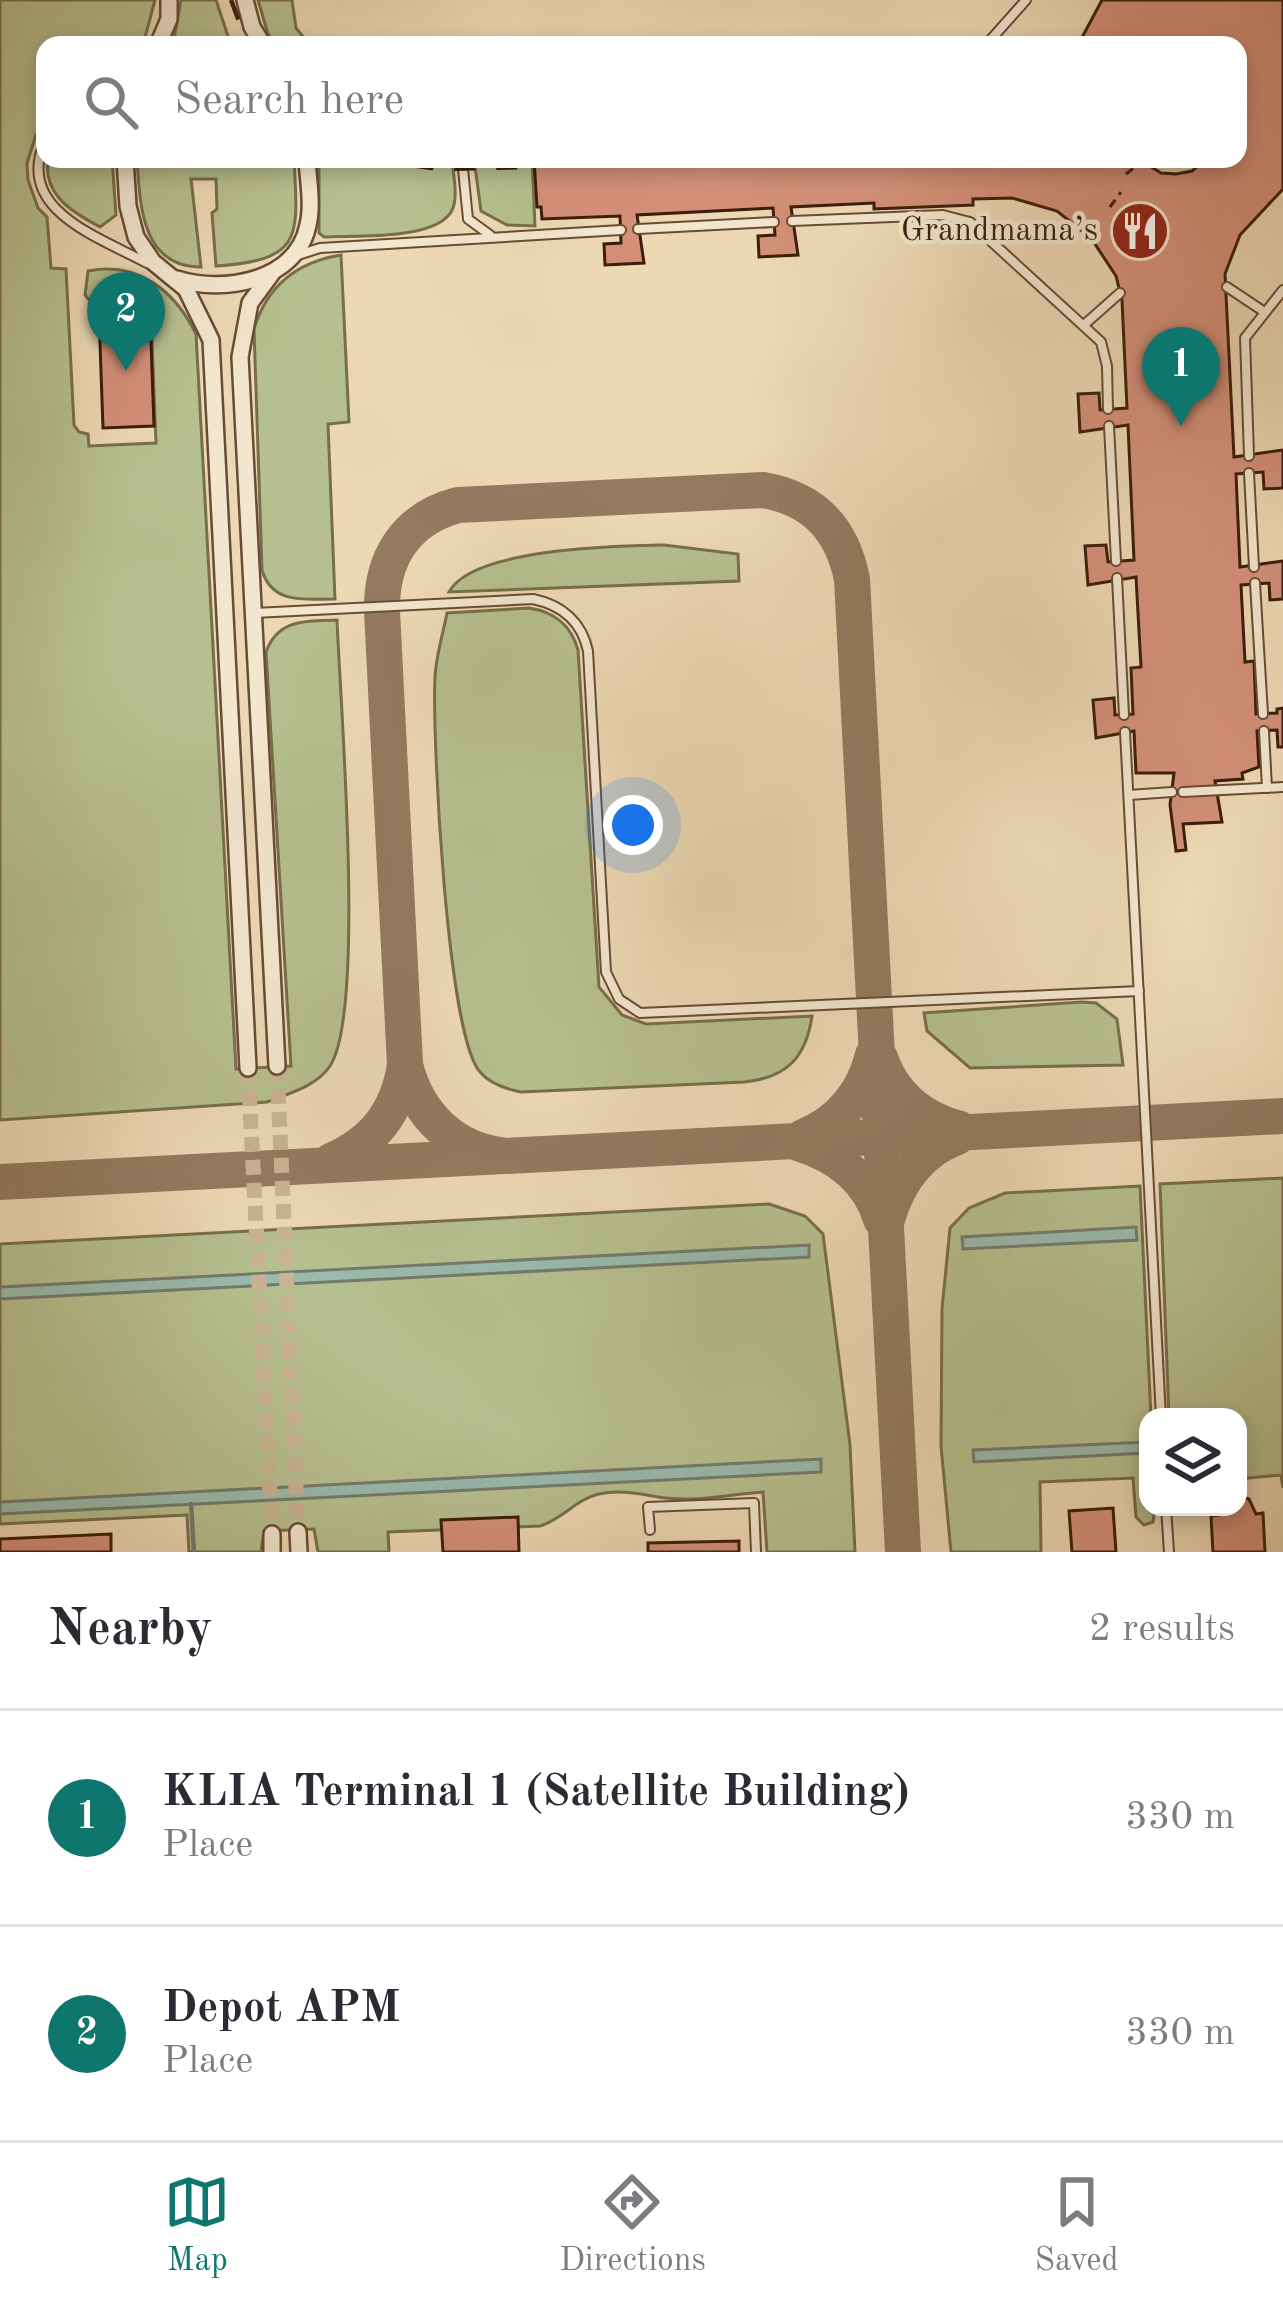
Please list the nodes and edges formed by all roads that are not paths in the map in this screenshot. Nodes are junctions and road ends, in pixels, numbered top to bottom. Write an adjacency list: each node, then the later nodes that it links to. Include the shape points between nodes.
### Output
1 (169, 0): 4 (street)
2 (245, 0): 5 (street)
3 (1026, 0): 6 (lane)
4 (162, 36)
5 (258, 36)
6 (994, 36)
7 (38, 168): 17 (lane, via 54,208 73,224)
8 (126, 168): 17 (street, via 131,224)
9 (308, 168): 16 (street, via 308,224)
10 (463, 168): 15 (lane, via 467,219)
11 (791, 221): 22 (lane, via 957,216)
12 (774, 222): 13 (lane)
13 (638, 229)
14 (621, 230): 15 (lane)
15 (491, 236): 16 (lane, via 320,248)
16 (279, 267): 17 (street, via 251,281); 31 (street, via 250,303 240,342)
17 (169, 275): 43 (street, via 194,300 211,340)
18 (1227, 287): 21 (lane)
19 (1283, 290): 21 (lane)
20 (1120, 292): 22 (lane)
21 (1263, 311): 25 (lane, via 1243,345)
22 (1085, 324): 23 (lane, via 1104,349)
23 (1108, 409)
24 (1109, 426): 27 (lane)
25 (1249, 456)
26 (1250, 473): 28 (lane)
27 (1116, 562)
28 (1254, 567)
29 (1117, 578): 33 (lane)
30 (1255, 584): 32 (lane)
31 (253, 614): 41 (lane, via 533,599 572,618 588,651 606,972 619,999 640,1013); 42 (street)
32 (1263, 714)
33 (1124, 715)
34 (1264, 731): 36 (lane)
35 (1125, 732): 40 (lane)
36 (1267, 788): 37 (lane); 39 (lane)
37 (1283, 788)
38 (1172, 792): 40 (lane)
39 (1183, 792)
40 (1129, 796): 41 (lane)
41 (1139, 991): 44 (lane)
42 (277, 1066)
43 (248, 1068)
44 (1162, 1408)
45 (1166, 1516): 50 (lane)
46 (650, 1530): 49 (lane, via 648,1507 754,1503)
47 (298, 1532): 48 (street)
48 (299, 1552)
49 (757, 1552)
50 (1168, 1552)

